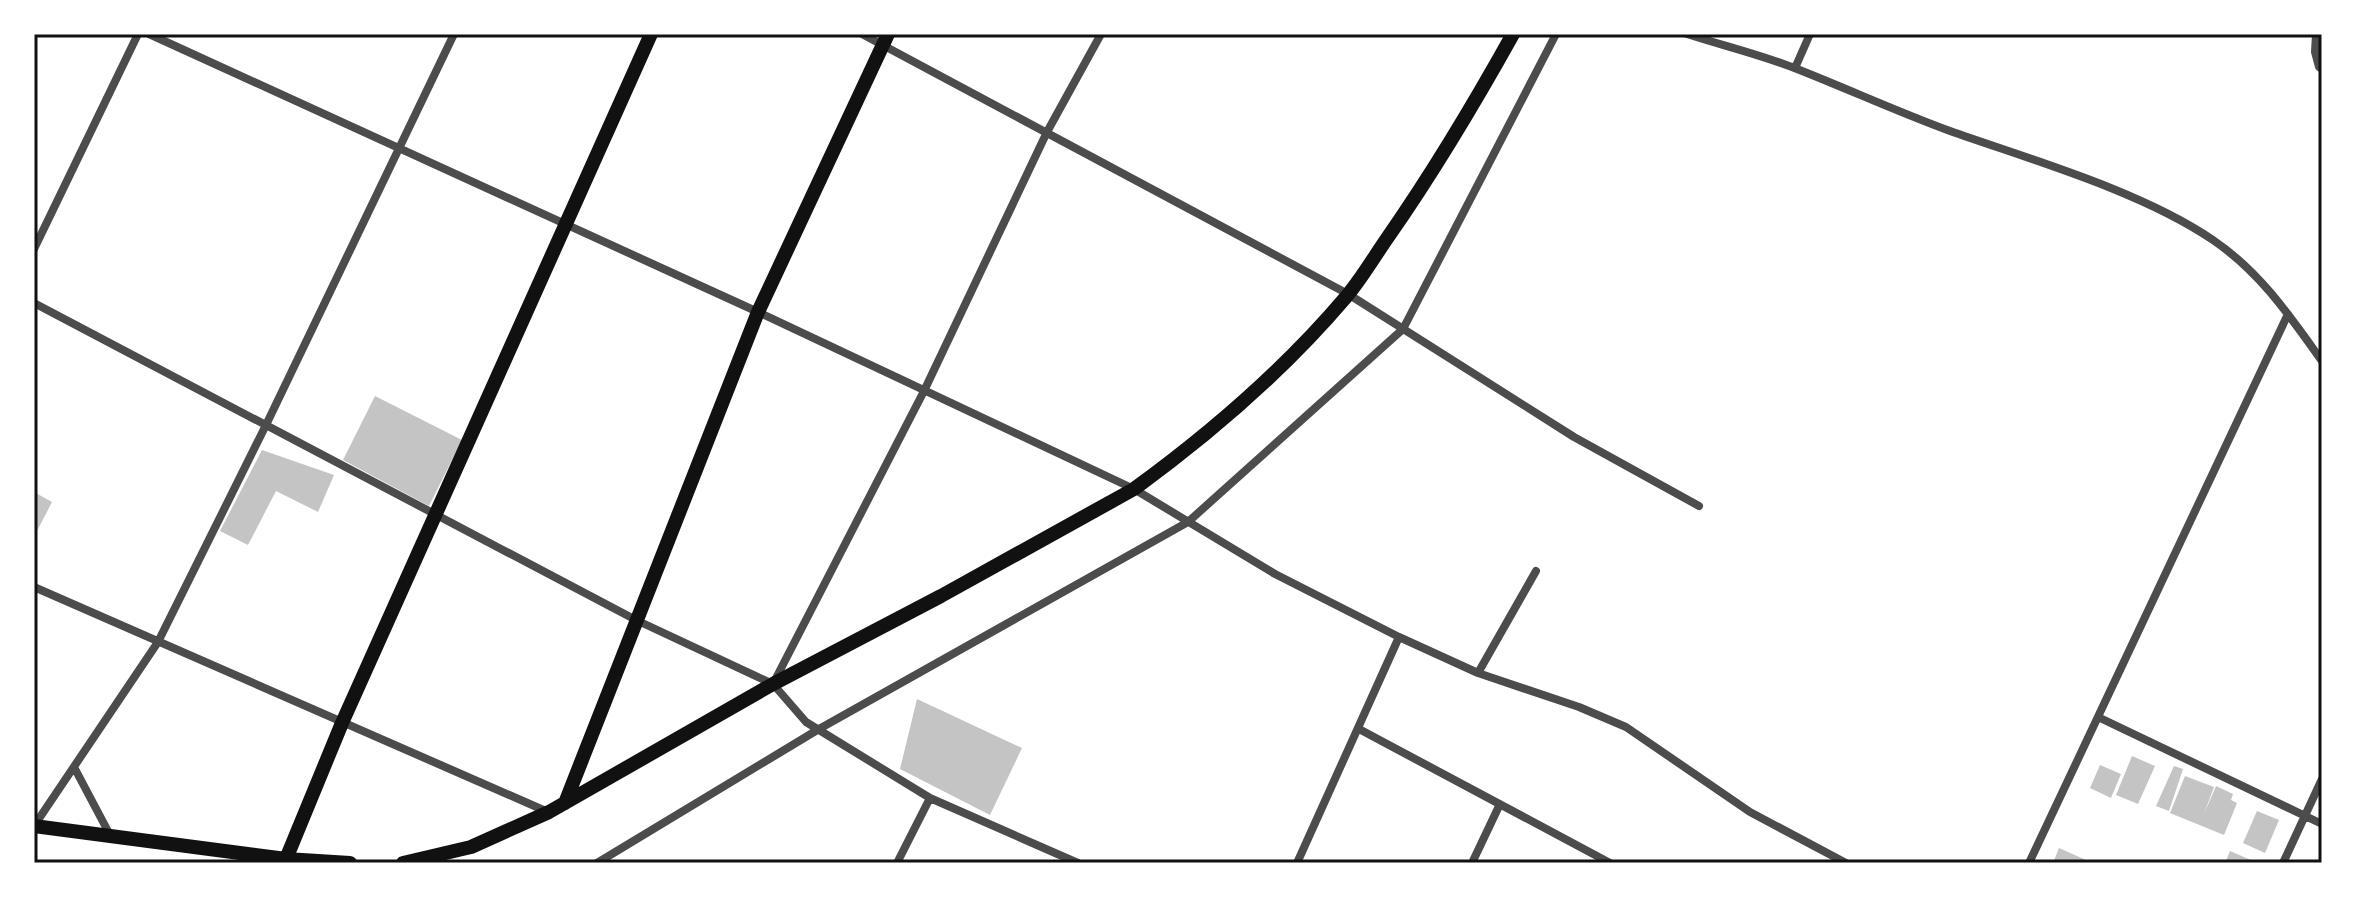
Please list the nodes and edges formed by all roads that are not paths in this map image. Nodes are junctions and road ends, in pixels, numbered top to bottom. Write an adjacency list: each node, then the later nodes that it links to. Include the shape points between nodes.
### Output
1 (138, 34): 18 (street)
2 (149, 34): 16 (street)
3 (454, 34): 16 (street)
4 (651, 34): 17 (main road)
5 (862, 34): 12 (street)
6 (1101, 34): 15 (street)
7 (1513, 34): 19 (main road, via 1435,170)
8 (1556, 34): 23 (street)
9 (1687, 34): 13 (street)
10 (1810, 34): 13 (street)
11 (2316, 34): 14 (street, via 2315,52)
12 (886, 40): 15 (street); 21 (main road)
13 (1795, 68): 22 (street, via 2162,211 2253,271)
14 (2322, 69)
15 (1047, 132): 19 (street); 25 (street)
16 (399, 148): 17 (street); 26 (street)
17 (566, 225): 21 (street); 29 (main road)
18 (34, 249)
19 (1348, 294): 23 (street); 27 (main road, via 1234,411)
20 (34, 303): 26 (street)
21 (758, 312): 25 (street); 33 (main road)
22 (2288, 314): 24 (street); 38 (street)
23 (1403, 329): 28 (street, via 1574,437); 30 (street)
24 (2322, 361)
25 (924, 391): 27 (street); 37 (street)
26 (266, 425): 29 (street); 35 (street)
27 (1134, 489): 30 (street); 37 (main road)
28 (1699, 506)
29 (436, 515): 33 (street); 39 (main road)
30 (1188, 522): 34 (street, via 1275,574); 40 (street)
31 (1536, 571): 36 (street)
32 (34, 587): 35 (street)
33 (636, 620): 37 (street); 45 (main road)
34 (1399, 637): 36 (street); 41 (street)
35 (158, 642): 39 (street); 42 (street)
36 (1478, 673): 61 (street, via 1626,727 1750,812)
37 (773, 684): 40 (street, via 806,722); 45 (main road)
38 (2098, 717): 48 (street); 62 (street)
39 (342, 723): 47 (street); 52 (main road)
40 (819, 729): 44 (street); 55 (street)
41 (1359, 729): 46 (street); 58 (street)
42 (74, 767): 50 (street); 51 (street)
43 (2322, 779): 48 (street)
44 (930, 798): 56 (street); 57 (street)
45 (565, 803): 47 (main road)
46 (1500, 804): 59 (street); 60 (street)
47 (549, 812): 54 (main road, via 471,847)
48 (2305, 816): 49 (street); 63 (street)
49 (2322, 824)
50 (34, 826): 51 (main road)
51 (110, 835): 52 (main road)
52 (285, 861): 53 (main road)
53 (350, 863)
54 (403, 863)
55 (597, 863)
56 (897, 863)
57 (1078, 863)
58 (1297, 863)
59 (1472, 863)
60 (1610, 863)
61 (1846, 863)
62 (2029, 863)
63 (2283, 863)

